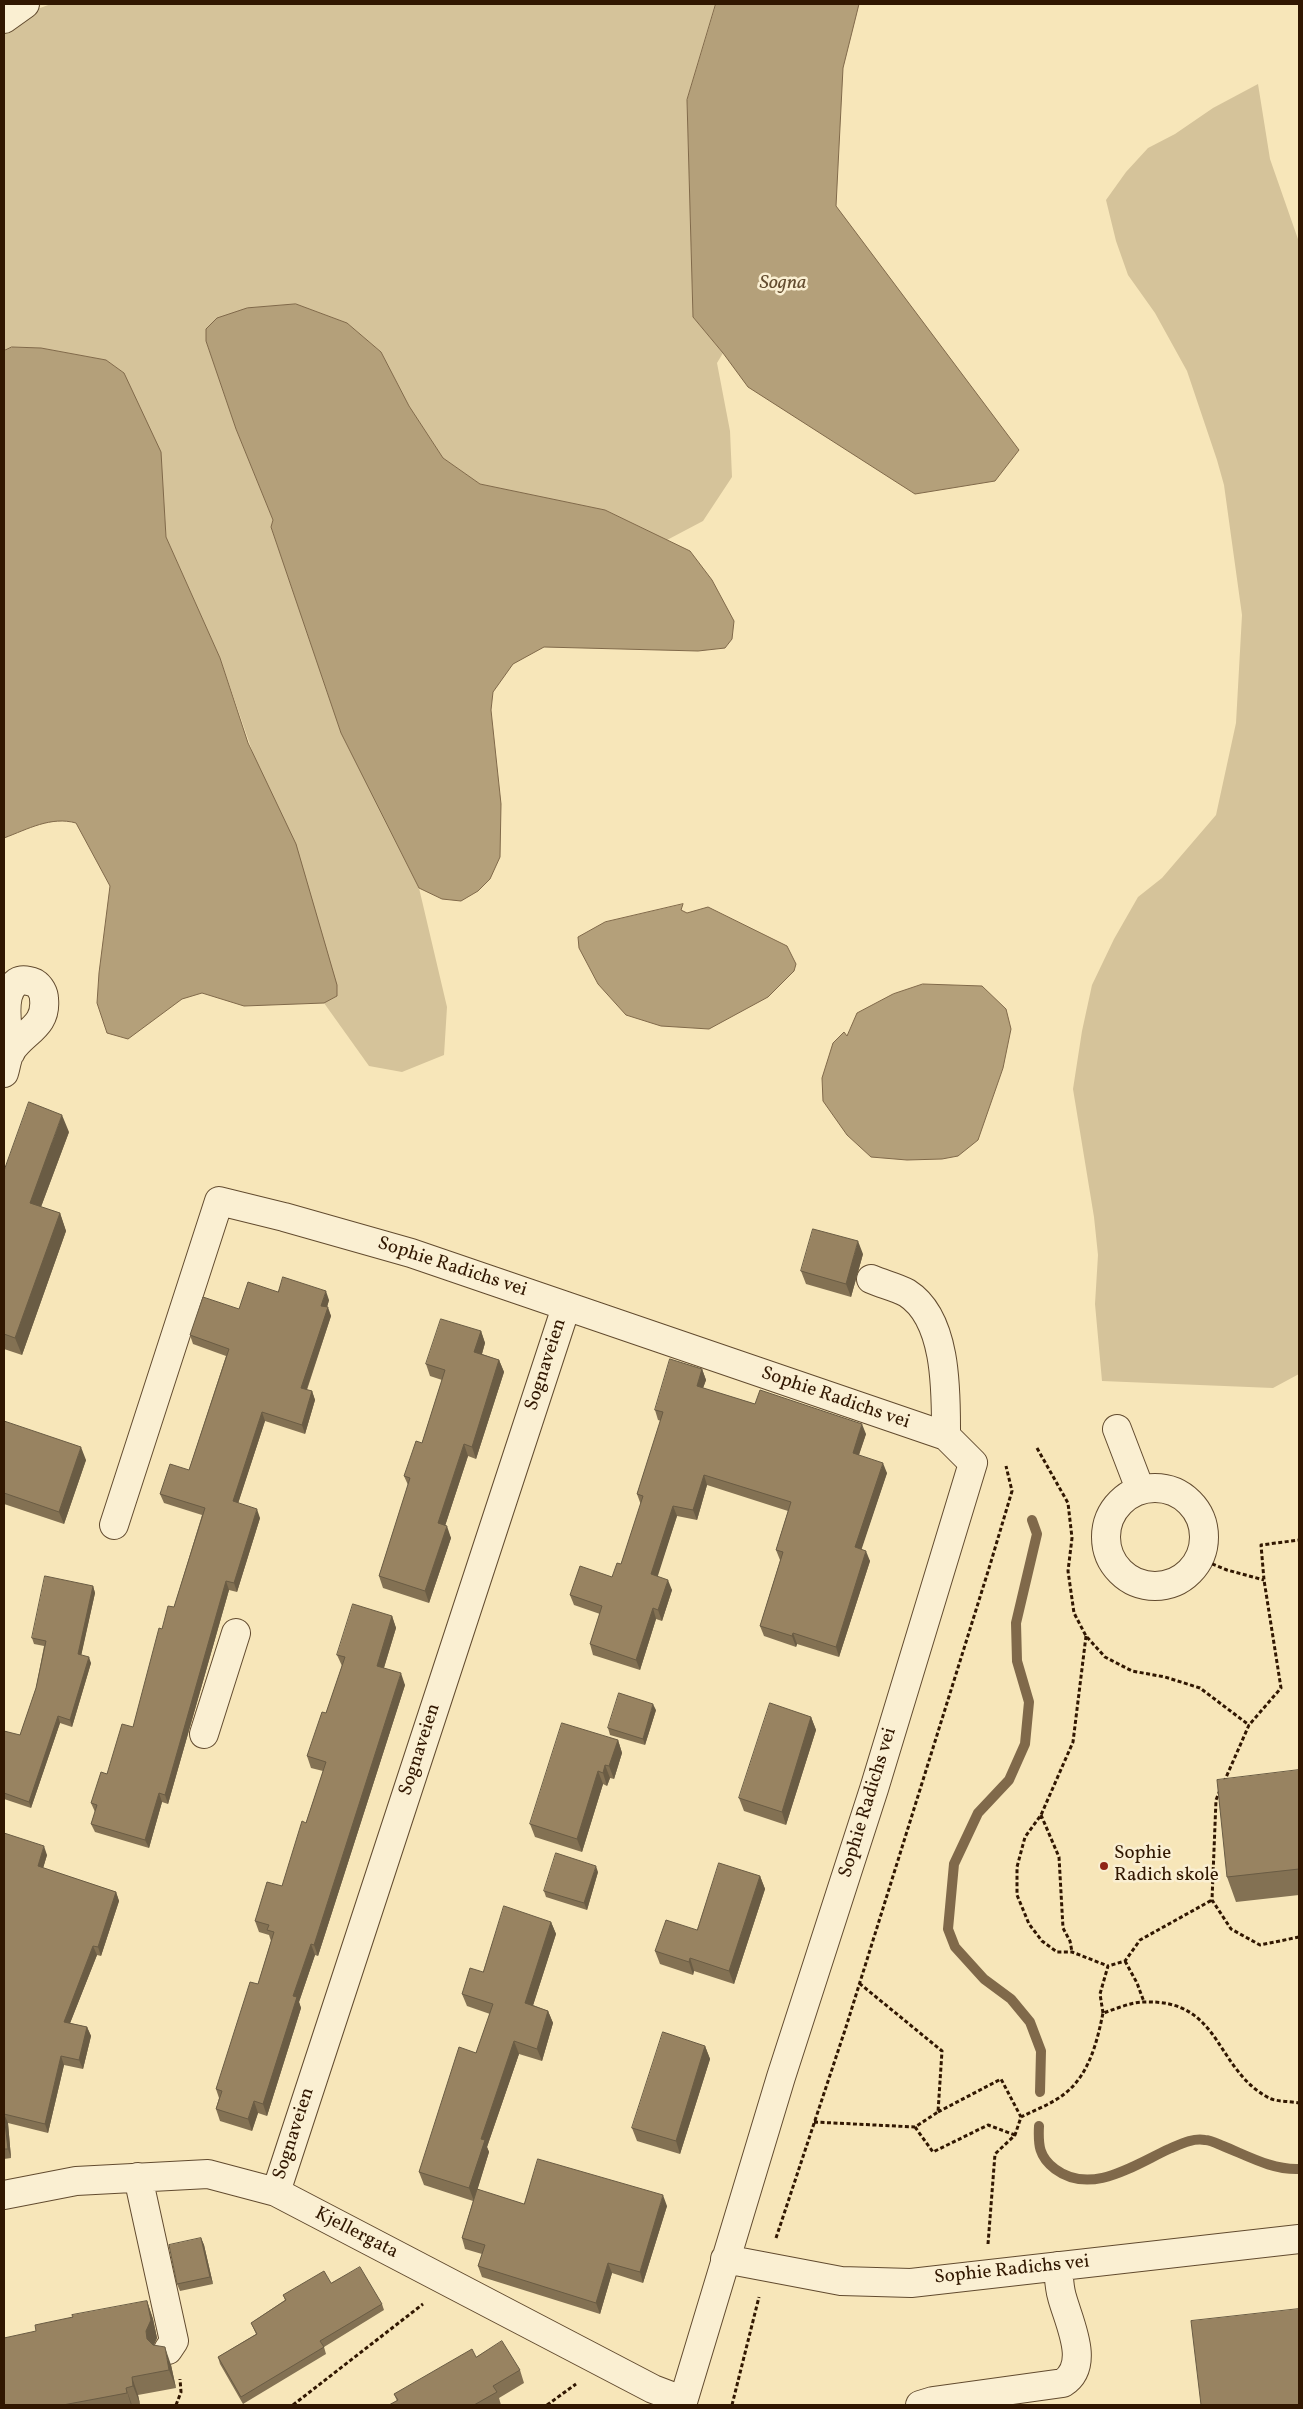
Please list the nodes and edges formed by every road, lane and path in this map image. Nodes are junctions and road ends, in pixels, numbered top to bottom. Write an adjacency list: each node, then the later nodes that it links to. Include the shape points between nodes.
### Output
1 (25, 4): 2 (street)
2 (4, 19)
3 (871, 1279): 6 (street, via 907,1294 923,1310 935,1332 944,1368)
4 (566, 1307): 6 (street, Sophie Radichs vei); 10 (street, Sophie Radichs vei, via 412,1253 219,1201); 34 (street, Sognaveien)
5 (1117, 1429): 9 (street)
6 (946, 1436): 37 (street, Sophie Radichs vei, via 973,1463)
7 (1037, 1448): 15 (path, via 1068,1503 1072,1538 1068,1571 1074,1613)
8 (1006, 1464): 24 (path, via 1012,1491)
9 (1140, 1489): 12 (street, via 1163,1487 1184,1496 1195,1508 1206,1536); 12 (street, via 1117,1504 1106,1530 1110,1558 1128,1579 1155,1587 1182,1580)
10 (114, 1525)
11 (1299, 1540): 13 (path, via 1261,1545)
12 (1200, 1559): 13 (path)
13 (1264, 1580): 16 (path, via 1281,1688)
14 (236, 1633): 17 (street)
15 (1086, 1636): 16 (path, via 1105,1656 1132,1671 1200,1688); 18 (path, via 1073,1742)
16 (1249, 1725): 19 (path, via 1216,1800)
17 (204, 1734)
18 (1041, 1814): 21 (path, via 1059,1857 1063,1928); 21 (path, via 1025,1837 1017,1867 1017,1895 1029,1924 1042,1941 1057,1952)
19 (1212, 1900): 20 (path, via 1231,1929 1260,1945); 22 (path, via 1140,1940)
20 (1299, 1937)
21 (1072, 1952): 23 (path)
22 (1125, 1961): 23 (path); 25 (path)
23 (1108, 1966): 26 (path, via 1100,1994)
24 (859, 1983): 28 (path, via 942,2051); 30 (path)
25 (1144, 2002): 26 (path); 27 (path, via 1174,2005 1193,2012 1211,2031 1244,2080 1270,2099)
26 (1104, 2013): 29 (path, via 1084,2073 1063,2095)
27 (1299, 2103)
28 (938, 2112): 29 (path, via 1001,2079); 31 (path)
29 (1021, 2117): 32 (path)
30 (814, 2122): 31 (path); 39 (path)
31 (915, 2127): 32 (path, via 933,2152 988,2125)
32 (1015, 2134): 40 (path, via 995,2154 987,2249)
33 (138, 2176): 34 (street, Kjellergata, via 208,2174); 35 (street, Kjellergata, via 76,2181); 42 (street, via 174,2341)
34 (276, 2192): 41 (street, Kjellergata)
35 (4, 2195)
36 (1299, 2239): 38 (street, Sophie Radichs vei)
37 (725, 2259): 39 (street, Sophie Radichs vei); 43 (street, Sophie Radichs vei)
38 (1058, 2266): 40 (street, Sophie Radichs vei); 46 (street, via 1060,2290 1077,2352 1072,2378 1056,2385)
39 (766, 2268): 40 (street, Sophie Radichs vei, via 849,2281 911,2283); 45 (path)
40 (991, 2274)
41 (441, 2278): 43 (street, Kjellergata); 44 (path, via 432,2296)
42 (168, 2350)
43 (682, 2403)
44 (293, 2405)
45 (732, 2405)
46 (920, 2405)

